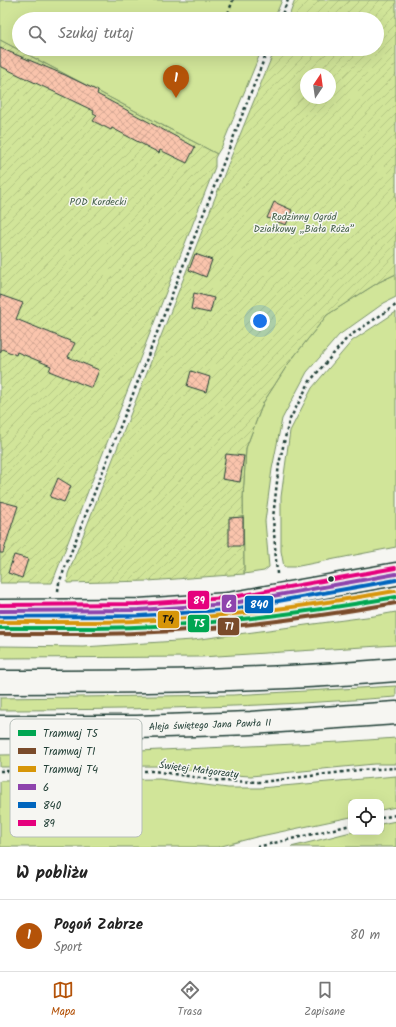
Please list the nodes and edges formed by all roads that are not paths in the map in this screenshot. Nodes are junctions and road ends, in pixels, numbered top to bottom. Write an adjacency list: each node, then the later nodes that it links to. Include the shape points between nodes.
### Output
1 (396, 574): 2 (main road, via 228,604 140,610)
2 (0, 611)
3 (396, 670): 4 (main road, via 235,679)
4 (0, 682)
5 (396, 713): 6 (main road, Aleja świętego Jana Pawła II, via 251,723)
6 (142, 727)

